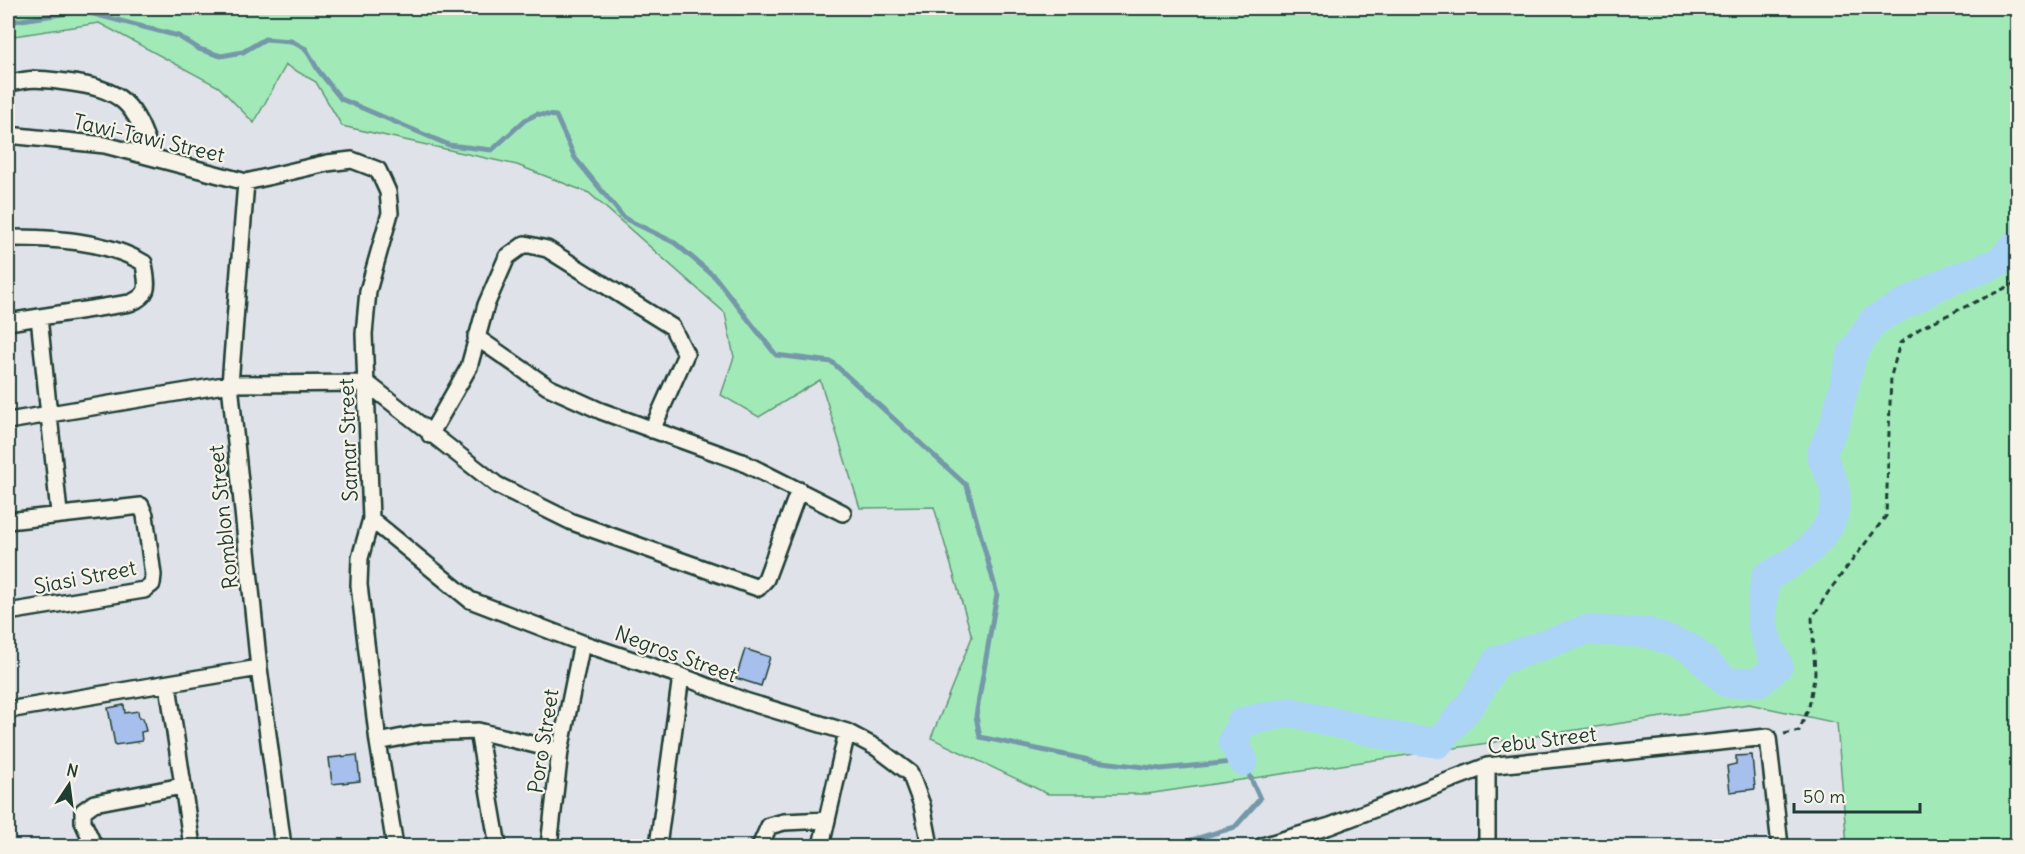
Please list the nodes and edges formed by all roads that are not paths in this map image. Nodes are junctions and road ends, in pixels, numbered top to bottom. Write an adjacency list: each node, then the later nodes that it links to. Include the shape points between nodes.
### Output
1 (8, 84): 3 (street, via 30,77 96,86 121,98 141,122)
2 (8, 135): 3 (street, Tawi-Tawi Street, via 105,145)
3 (152, 156): 4 (street, Tawi-Tawi Street)
4 (246, 182): 9 (street, Samar Street, via 351,160 378,170 388,192 390,213 368,291 364,334); 10 (street, Romblon Street)
5 (8, 238): 6 (street, via 52,238 128,253 144,262 147,290 142,298)
6 (39, 317): 7 (street); 11 (street)
7 (8, 322)
8 (476, 337): 13 (street, via 548,387); 13 (street, via 507,257 525,244 547,249 672,327 686,354); 14 (street, via 469,367)
9 (367, 383): 10 (street); 14 (street); 18 (street, Samar Street)
10 (230, 384): 11 (street); 22 (street, Romblon Street)
11 (49, 415): 12 (street); 16 (street)
12 (8, 421)
13 (652, 430): 15 (street, via 742,462)
14 (430, 435): 15 (street, via 497,485 572,522 758,588 766,579)
15 (799, 490): 17 (street)
16 (59, 513): 19 (street, Siasi Street); 20 (street, Siasi Street, via 141,506 152,584 144,590)
17 (843, 513)
18 (371, 519): 21 (street, Negros Street, via 470,600); 28 (street, Samar Street, via 360,558 359,585)
19 (8, 521)
20 (8, 612)
21 (582, 643): 23 (street, Negros Street); 29 (street, Poro Street)
22 (259, 668): 24 (street); 35 (street, Romblon Street)
23 (681, 676): 27 (street, Negros Street, via 744,701); 39 (street)
24 (168, 685): 25 (street); 31 (street)
25 (8, 710)
26 (478, 731): 28 (street, via 423,733); 29 (street); 37 (street)
27 (847, 732): 32 (street); 42 (street, Negros Street, via 910,772)
28 (378, 742): 36 (street, Samar Street)
29 (560, 751): 38 (street, Poro Street)
30 (1487, 766): 43 (street, Cebu Street, via 1330,826); 44 (street); 45 (street, Cebu Street, via 1768,737)
31 (182, 786): 33 (street, via 94,803 83,811 83,822); 34 (street)
32 (827, 820): 40 (street, via 769,826); 41 (street)
33 (94, 846)
34 (192, 846)
35 (283, 846)
36 (395, 846)
37 (498, 846)
38 (549, 846)
39 (658, 846)
40 (760, 846)
41 (821, 846)
42 (930, 846)
43 (1262, 846)
44 (1487, 846)
45 (1780, 846)

